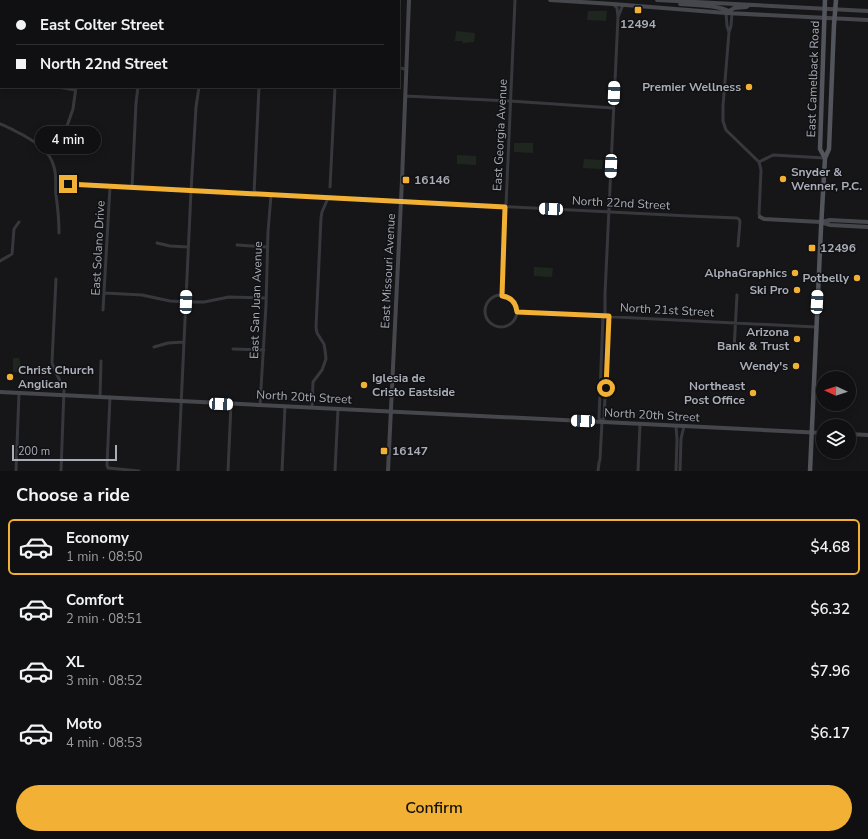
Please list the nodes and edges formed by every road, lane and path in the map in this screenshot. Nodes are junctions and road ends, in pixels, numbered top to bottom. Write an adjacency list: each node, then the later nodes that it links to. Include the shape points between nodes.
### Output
1 (409, 0): 21 (street, East Missouri Avenue)
2 (515, 0): 28 (street, East Georgia Avenue)
3 (550, 0): 8 (street)
4 (657, 0): 5 (street)
5 (662, 0): 10 (street); 11 (street); 15 (street, via 719,8)
6 (825, 0): 12 (main road, East Camelback Road)
7 (836, 0): 13 (main road, East Camelback Road)
8 (613, 4): 9 (street); 16 (street, via 616,6)
9 (625, 5): 11 (street); 16 (street)
10 (749, 5): 12 (street); 15 (street, via 746,8 734,8)
11 (662, 8): 15 (street)
12 (825, 8): 13 (street); 17 (main road, East Camelback Road)
13 (835, 9): 14 (street); 18 (main road, East Camelback Road)
14 (868, 11)
15 (729, 12): 17 (street); 33 (street, via 731,26 723,106 724,122 726,130)
16 (618, 17): 29 (street)
17 (825, 18): 18 (street); 32 (main road, East Camelback Road, via 820,149)
18 (834, 18): 19 (street); 32 (main road, East Camelback Road, via 828,149)
19 (868, 20)
20 (400, 68): 21 (street)
21 (406, 69): 27 (street, East Missouri Avenue)
22 (138, 88): 37 (street)
23 (199, 88): 38 (street)
24 (259, 88): 39 (street)
25 (335, 88): 36 (street)
26 (76, 89): 31 (street, via 67,126 59,141)
27 (405, 96): 28 (street); 42 (street, East Missouri Avenue)
28 (510, 101): 29 (street); 43 (street, East Georgia Avenue)
29 (613, 108): 44 (street)
30 (0, 124): 31 (street, via 37,143)
31 (46, 152): 34 (street, via 54,166)
32 (825, 158): 33 (street, via 773,155); 47 (main road, East Camelback Road)
33 (759, 162): 45 (street)
34 (56, 184): 35 (street, North 22nd Street); 51 (street)
35 (110, 187): 37 (street, North 22nd Street); 59 (street, East Solano Drive)
36 (330, 187)
37 (132, 188): 38 (street, North 22nd Street)
38 (191, 191): 39 (street, North 22nd Street); 55 (street)
39 (254, 194): 40 (street, North 22nd Street)
40 (271, 195): 41 (street, North 22nd Street); 56 (street, East San Juan Avenue)
41 (328, 198): 42 (street, North 22nd Street); 85 (street, via 321,218 316,327 326,350 326,359 313,382)
42 (401, 201): 43 (street, North 22nd Street); 87 (street, East Missouri Avenue)
43 (505, 207): 44 (street, North 22nd Street); 61 (street, East Georgia Avenue)
44 (609, 212): 54 (street, North 22nd Street, via 739,219); 66 (street)
45 (760, 217): 47 (street)
46 (19, 222): 57 (street, via 14,229 12,254)
47 (821, 222): 49 (street, via 830,220); 69 (main road, East Camelback Road)
48 (868, 222): 49 (street)
49 (859, 224): 50 (street)
50 (868, 227)
51 (59, 233)
52 (157, 243): 55 (street)
53 (237, 245): 56 (street)
54 (738, 246)
55 (188, 247): 63 (street)
56 (267, 247): 62 (street, East San Juan Avenue)
57 (0, 261)
58 (56, 279): 78 (street, via 52,362 62,383)
59 (105, 293): 63 (street, via 142,295); 64 (street, East Solano Drive)
60 (736, 295): 68 (street)
61 (502, 296): 65 (street, via 511,299); 65 (street, via 492,298 488,302 486,312 489,322 504,327 513,322)
62 (266, 298): 63 (street, via 229,297 204,302); 73 (street, East San Juan Avenue)
63 (186, 302): 70 (street)
64 (103, 310)
65 (517, 312): 66 (street, North 21st Street)
66 (604, 316): 67 (street, North 21st Street); 88 (street, via 598,418)
67 (609, 316): 68 (street, North 21st Street); 88 (street)
68 (735, 323): 69 (street, North 21st Street); 74 (street)
69 (816, 327): 92 (main road, East Camelback Road)
70 (184, 342): 71 (street); 81 (street)
71 (154, 347)
72 (233, 348): 73 (street)
73 (264, 350): 83 (street, East San Juan Avenue)
74 (734, 350)
75 (101, 361): 79 (street)
76 (0, 392): 77 (street, North 20th Street)
77 (19, 393): 78 (street, North 20th Street); 96 (street)
78 (64, 395): 79 (street, North 20th Street); 97 (street)
79 (100, 397): 80 (street, North 20th Street)
80 (110, 397): 81 (street, North 20th Street); 98 (street, via 108,468)
81 (182, 401): 82 (street, North 20th Street); 99 (street)
82 (231, 404): 83 (street, North 20th Street); 100 (street)
83 (260, 405): 84 (street, North 20th Street)
84 (285, 406): 85 (street, North 20th Street); 101 (street)
85 (312, 407): 86 (street, North 20th Street)
86 (338, 409): 87 (street, North 20th Street); 102 (street)
87 (391, 411): 88 (street, North 20th Street); 103 (street, East Missouri Avenue)
88 (602, 422): 89 (street, North 20th Street); 104 (street)
89 (640, 424): 90 (street, North 20th Street); 105 (street)
90 (676, 426): 91 (street, North 20th Street); 106 (street)
91 (684, 426): 92 (street, North 20th Street); 107 (street)
92 (812, 432): 93 (street, North 20th Street); 108 (main road, East Camelback Road)
93 (816, 432)
94 (856, 434): 95 (street)
95 (868, 435)
96 (16, 471)
97 (61, 471)
98 (139, 471)
99 (178, 471)
100 (228, 471)
101 (282, 471)
102 (335, 471)
103 (388, 471)
104 (598, 471)
105 (638, 471)
106 (676, 471)
107 (680, 471)
108 (810, 471)

